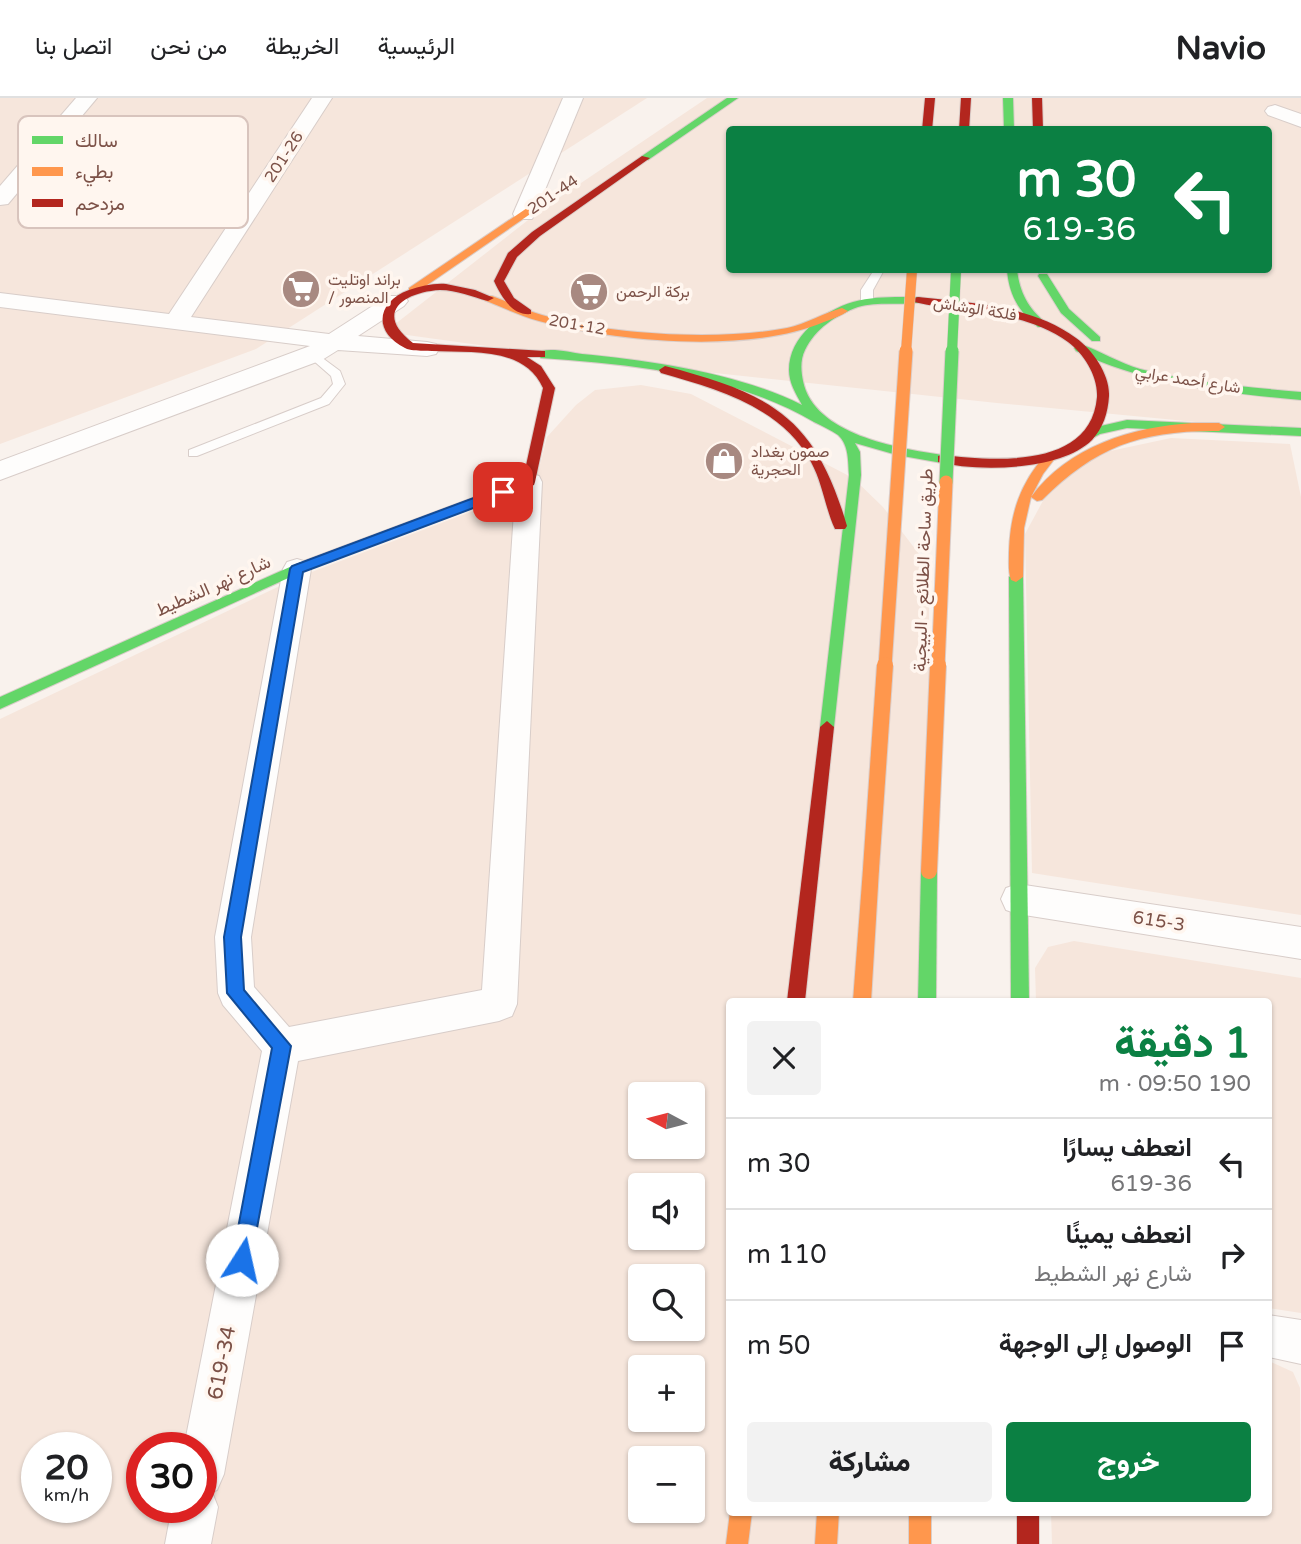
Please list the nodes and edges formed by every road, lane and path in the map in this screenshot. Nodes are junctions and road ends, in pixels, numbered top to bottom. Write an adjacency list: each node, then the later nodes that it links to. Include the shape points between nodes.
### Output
1 (87, 98): 10 (street)
2 (322, 98): 19 (street, 201-26)
3 (573, 98): 20 (street)
4 (733, 98): 32 (main road, via 512,254 499,281 502,293 518,308)
5 (930, 98): 12 (main road)
6 (966, 98): 13 (main road)
7 (1008, 98): 14 (main road)
8 (1037, 98): 15 (main road)
9 (1275, 111): 11 (street)
10 (72, 116)
11 (1301, 121)
12 (927, 126)
13 (964, 126)
14 (1009, 126)
15 (1038, 126)
16 (18, 179): 17 (street)
17 (0, 200)
18 (546, 200): 20 (main road, 201-44)
19 (248, 211)
20 (524, 214): 28 (main road, 201-44)
21 (237, 228): 33 (street, 201-26)
22 (877, 273): 30 (lane, via 867,290)
23 (912, 273): 60 (main road, طريق ساحة الطلائع - البيجية, bridge)
24 (956, 273): 61 (main road, طريق ساحة الطلائع - البيجية, bridge)
25 (1012, 273): 34 (main road, via 1019,304)
26 (1043, 273): 36 (main road, via 1049,321)
27 (1043, 273): 42 (main road, via 1066,313 1110,349 1165,375)
28 (402, 297): 32 (main road, 201-12, via 454,287); 35 (street); 37 (main road, 201-12, via 387,310 387,331 396,340)
29 (0, 300): 33 (street, 201-12)
30 (867, 302): 31 (main road, فلكة الوشاش); 34 (main road, فلكة الوشاش, via 918,300 967,306 1016,314)
31 (842, 310): 32 (main road, 201-12, via 786,331 735,336 622,332); 47 (main road, فلكة الوشاش, via 806,334 798,345 793,370 801,396)
32 (542, 318)
33 (176, 321): 35 (street, 201-12)
34 (1042, 325): 36 (main road, فلكة الوشاش)
35 (336, 342): 37 (street, 201-12); 39 (street)
36 (1073, 343): 42 (main road, شارع أحمد عرابي, via 1126,371); 48 (main road, فلكة الوشاش, via 1098,371 1103,402 1096,424)
37 (426, 349): 38 (main road, 201-12)
38 (491, 351): 40 (main road, 201-12); 44 (main road, via 534,364 549,388)
39 (313, 355): 49 (lane, via 335,374 339,384 325,401); 51 (street)
40 (629, 364): 41 (main road, 201-12); 44 (main road, via 588,366 569,374)
41 (665, 370): 47 (main road, 201-12, via 788,402); 55 (main road, via 748,398 809,444 828,474 837,502)
42 (1214, 385): 43 (main road, شارع أحمد عرابي)
43 (1301, 396)
44 (547, 404): 52 (main road)
45 (1219, 427): 46 (main road); 48 (main road, via 1127,424); 53 (main road, via 1158,428 1105,445 1074,462 1028,508)
46 (1301, 432)
47 (843, 433): 50 (main road, فلكة الوشاش, via 885,448 960,460 1014,463); 55 (main road, via 855,454)
48 (1080, 440): 50 (main road, فلكة الوشاش)
49 (193, 453)
50 (1050, 457): 53 (main road, via 1024,489)
51 (0, 471)
52 (529, 482): 54 (main road, شارع نهر الشطيط); 63 (street, via 499,1004)
53 (1015, 560): 57 (main road)
54 (297, 569): 56 (main road, شارع نهر الشطيط); 63 (street, via 233,937 236,993)
55 (843, 574): 59 (main road)
56 (0, 703)
57 (1018, 899): 58 (street, 615-3); 62 (main road)
58 (1301, 943)
59 (796, 998)
60 (862, 998)
61 (927, 998)
62 (1020, 998)
63 (282, 1046): 66 (street, 619-34)
64 (1272, 1337): 65 (street)
65 (1301, 1342)
66 (209, 1432)
67 (740, 1516): 73 (main road)
68 (828, 1516): 74 (main road)
69 (920, 1516): 75 (main road)
70 (1028, 1516): 76 (main road)
71 (192, 1523): 72 (street)
72 (188, 1544)
73 (737, 1544)
74 (825, 1544)
75 (920, 1544)
76 (1028, 1544)

